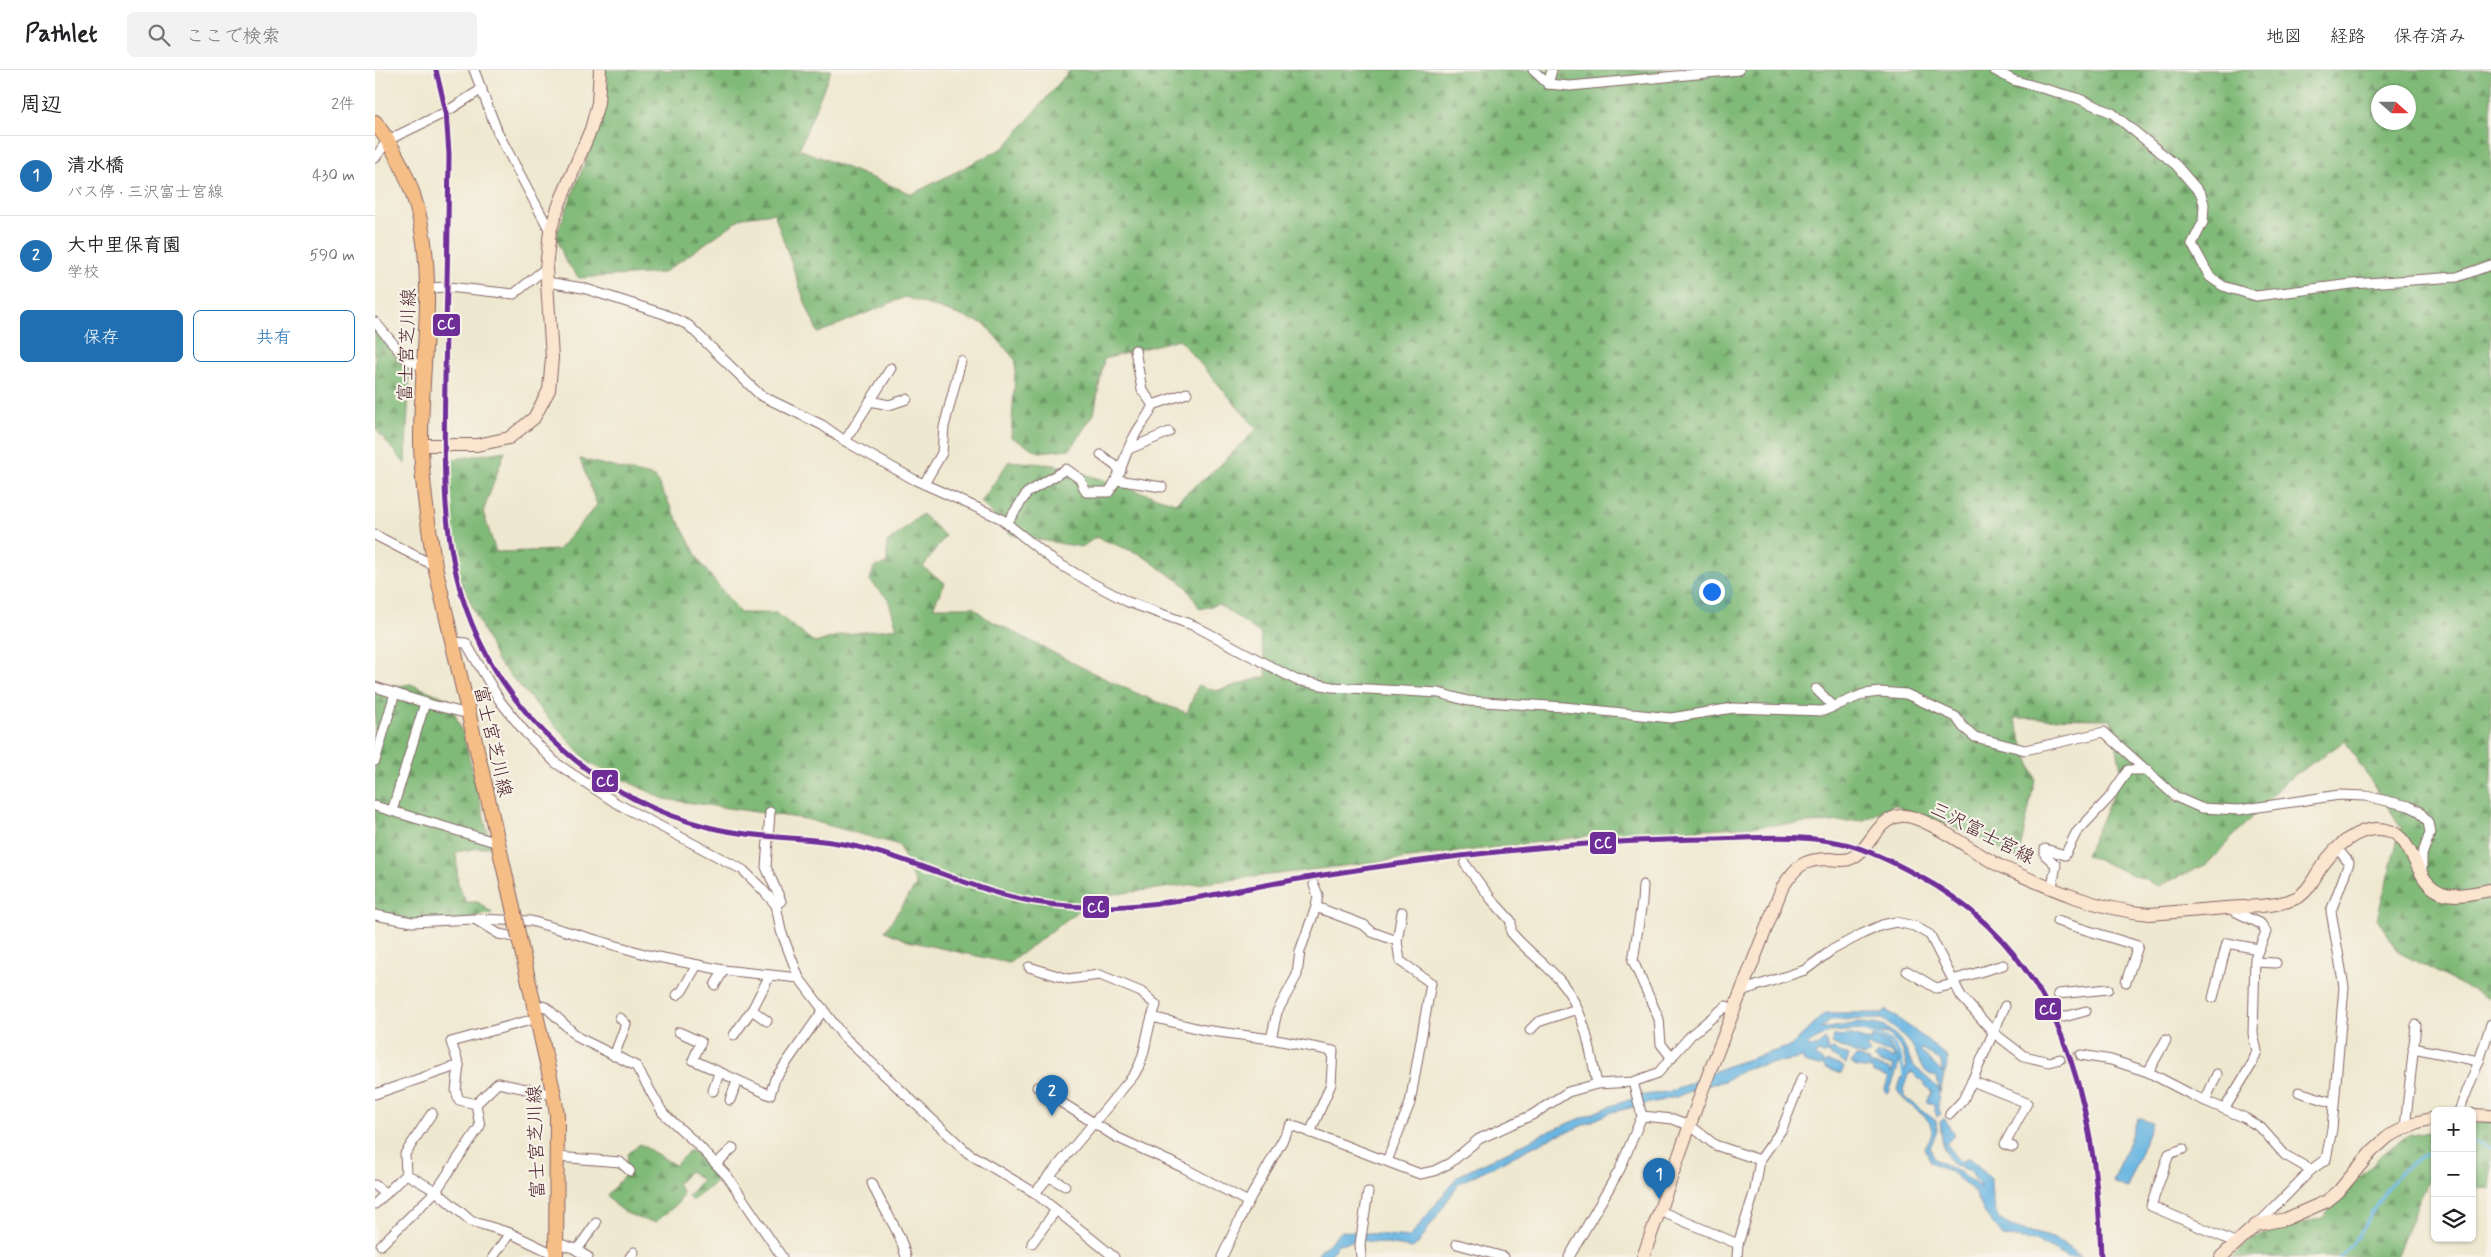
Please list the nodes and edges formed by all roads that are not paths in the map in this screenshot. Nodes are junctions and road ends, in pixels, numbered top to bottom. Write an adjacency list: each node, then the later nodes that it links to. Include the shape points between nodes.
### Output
1 (474, 70): 8 (street)
2 (600, 70): 12 (main road, via 598,103 591,129)
3 (1533, 70): 7 (street)
4 (1552, 70): 7 (street)
5 (1739, 70): 7 (street, via 1570,86)
6 (1994, 70): 13 (street, via 2013,80 2077,98 2112,113 2177,165 2201,194 2204,204 2203,222 2192,244 2210,278 2223,286 2256,296 2352,284 2457,277)
7 (1548, 84)
8 (482, 89): 10 (street, via 447,112); 12 (street, via 497,133)
9 (375, 122): 10 (main road, 富士宮芝川線)
10 (388, 140): 11 (street); 16 (main road, 富士宮芝川線, via 412,190 421,218)
11 (375, 158)
12 (550, 231): 14 (main road)
13 (2491, 265)
14 (545, 268): 15 (main road); 16 (street, via 514,294)
15 (547, 282): 27 (street, via 583,288 688,325 760,395 821,425); 28 (main road, via 552,358 549,390 534,418 509,438 477,445)
16 (428, 288): 20 (main road, 富士宮芝川線)
17 (375, 322): 20 (street, via 407,360)
18 (1135, 350): 25 (street, via 1142,390)
19 (961, 361): 33 (street, via 944,427 942,453)
20 (425, 367): 28 (main road, 富士宮芝川線)
21 (891, 368): 24 (street)
22 (1187, 393): 25 (street)
23 (907, 399): 24 (street, via 889,405)
24 (870, 402): 27 (street)
25 (1153, 405): 29 (street)
26 (1169, 432): 29 (street)
27 (845, 441): 33 (street)
28 (421, 445): 37 (main road, 富士宮芝川線, via 426,513)
29 (1129, 449): 31 (street)
30 (1101, 455): 31 (street)
31 (1121, 470): 32 (street)
32 (1117, 480): 34 (street); 35 (street, via 1109,492 1086,492 1080,479 1066,469 1027,493)
33 (925, 484): 35 (street)
34 (1162, 487)
35 (1007, 523): 43 (street, via 1054,561 1090,582 1128,602 1195,626 1303,682 1332,687 1439,692 1468,701 1671,718 1733,708 1823,711)
36 (375, 534): 37 (street)
37 (435, 566): 38 (main road, 富士宮芝川線)
38 (452, 642): 44 (main road, 富士宮芝川線); 58 (street, via 466,644 500,701 556,763 616,802 743,870)
39 (375, 687): 41 (street)
40 (1816, 689): 43 (street)
41 (395, 693): 42 (street); 45 (street)
42 (425, 703): 44 (street); 48 (street)
43 (1834, 707): 46 (street, via 1864,694 1906,694 1956,717 1975,737 2025,750 2104,732)
44 (469, 714): 50 (main road, 富士宮芝川線)
45 (375, 761)
46 (2148, 770): 53 (street, via 2176,798 2201,808 2239,810 2339,795 2366,796 2409,806 2419,810 2429,822 2430,833 2422,855); 56 (street, via 2127,770 2109,798 2076,833 2065,855 2045,849 2045,856 2055,865)
47 (375, 806): 48 (street)
48 (392, 811): 50 (street)
49 (770, 812): 58 (street, via 766,867 781,901)
50 (498, 842): 65 (main road, 富士宮芝川線, bridge)
51 (2337, 848): 53 (main road, 三沢富士宮線, via 2352,836 2374,829 2387,829 2398,834 2408,846); 60 (main road, 三沢富士宮線, via 2301,895 2272,906); 126 (street, via 2349,863 2331,911 2344,986)
52 (1465, 864): 87 (street, via 1511,921 1511,932 1563,984)
53 (2421, 876): 57 (main road, 三沢富士宮線, via 2434,890 2446,894)
54 (1314, 885): 59 (street)
55 (1643, 885): 107 (street, via 1633,961 1659,1019 1661,1044)
56 (2052, 887): 60 (main road, 三沢富士宮線, via 2091,903 2132,912 2150,914); 81 (main road, 三沢富士宮線, via 2001,866 1920,820 1902,816 1888,820 1854,857 1847,860 1815,859 1800,864 1792,872 1782,888)
57 (2491, 890)
58 (775, 905): 76 (street)
59 (1316, 907): 66 (street, via 1364,925 1372,932); 102 (street, via 1300,951 1297,975 1277,1012)
60 (2228, 908): 67 (street, via 2261,924 2266,932)
61 (1402, 912): 66 (street)
62 (375, 915): 63 (street, via 412,922)
63 (474, 919): 65 (street, via 499,934); 70 (street, via 531,921 648,955)
64 (2057, 921): 78 (street, via 2139,946)
65 (519, 938): 90 (main road, 富士宮芝川線)
66 (1397, 942): 145 (street, via 1400,961 1431,983 1410,1103)
67 (2259, 949): 68 (street); 84 (street, via 2227,943)
68 (2255, 962): 69 (street); 129 (street, via 2253,1034 2257,1051)
69 (2276, 963)
70 (697, 964): 73 (street); 83 (street)
71 (2003, 965): 77 (street)
72 (1029, 966): 92 (street, via 1068,979 1100,975 1141,992 1156,1005)
73 (724, 970): 75 (street); 79 (street)
74 (1907, 970): 77 (street, via 1937,988)
75 (770, 975): 76 (street); 89 (street)
76 (799, 978): 86 (street)
77 (1954, 982): 81 (street, via 1930,935 1914,926 1897,922 1862,934 1805,970); 100 (street, via 1961,996)
78 (2126, 982)
79 (715, 985)
80 (2108, 989): 82 (street)
81 (1741, 991): 88 (main road, 三沢富士宮線)
82 (2058, 994)
83 (677, 995)
84 (2213, 998)
85 (2005, 1006): 100 (street)
86 (823, 1009): 115 (street, via 775,1079 770,1095); 155 (street, via 843,1036 968,1153)
87 (1577, 1009): 98 (street, via 1538,1022); 118 (street, via 1588,1036)
88 (1734, 1009): 107 (street, via 1726,1006 1715,1012); 137 (main road, 三沢富士宮線)
89 (752, 1010): 95 (street); 101 (street)
90 (536, 1011): 106 (street, via 545,1007 579,1038); 110 (street, via 451,1042); 123 (main road, 富士宮芝川線)
91 (2085, 1011): 93 (street)
92 (1152, 1017): 102 (street, via 1204,1030); 136 (street, via 1143,1060)
93 (2064, 1017)
94 (620, 1018): 106 (street, via 626,1024)
95 (767, 1021)
96 (2491, 1024): 109 (street)
97 (2416, 1025): 104 (street)
98 (1530, 1030)
99 (679, 1032): 112 (street, via 701,1042 693,1060)
100 (1994, 1034): 108 (street, via 2023,1056 2049,1062); 116 (street)
101 (734, 1036)
102 (1271, 1039): 139 (street, via 1333,1051 1331,1084)
103 (2166, 1040): 111 (street)
104 (2413, 1048): 109 (street); 138 (street)
105 (2081, 1055): 111 (street, via 2111,1060)
106 (615, 1056): 146 (street, via 636,1066 663,1113)
107 (1673, 1058): 117 (street, via 1658,1073)
108 (2061, 1059)
109 (2479, 1061): 128 (street)
110 (459, 1065): 122 (street); 127 (street, via 456,1091 459,1100)
111 (2148, 1072): 125 (street)
112 (719, 1073): 115 (street); 120 (street)
113 (2217, 1074): 125 (street)
114 (1802, 1078): 144 (street, via 1782,1129)
115 (737, 1081): 124 (street)
116 (1972, 1081): 132 (street, via 1963,1100); 140 (street, via 2027,1103 2005,1144)
117 (1633, 1082): 118 (street); 130 (street)
118 (1597, 1084): 145 (street, via 1568,1092 1524,1119 1479,1139 1450,1163 1434,1171 1420,1174)
119 (1037, 1087): 136 (street)
120 (713, 1091)
121 (2299, 1092): 126 (street)
122 (375, 1094)
123 (554, 1095): 127 (street, via 498,1083); 143 (main road, 富士宮芝川線)
124 (730, 1100)
125 (2205, 1100): 129 (street)
126 (2334, 1103): 147 (street, via 2327,1159)
127 (476, 1104): 154 (street, via 480,1126)
128 (2461, 1107)
129 (2225, 1108): 147 (street, via 2261,1128 2285,1155)
130 (1642, 1112): 137 (street); 180 (street, via 1620,1170)
131 (432, 1113): 149 (street, via 405,1154)
132 (1950, 1114)
133 (2476, 1115): 134 (main road)
134 (2491, 1116)
135 (2431, 1119): 138 (main road)
136 (1093, 1122): 150 (street); 158 (street, via 1116,1138 1185,1168)
137 (1691, 1126): 144 (street, via 1715,1145); 161 (main road, 三沢富士宮線)
138 (2405, 1128): 163 (main road, via 2389,1136 2372,1151 2339,1192 2327,1201 2286,1220)
139 (1310, 1133): 145 (street); 158 (street, via 1291,1125)
140 (2013, 1147)
141 (733, 1148): 146 (street)
142 (2183, 1150): 165 (street, via 2169,1154 2151,1206)
143 (557, 1157): 148 (street, via 620,1162); 171 (main road, 富士宮芝川線)
144 (1760, 1160): 168 (street)
145 (1387, 1161)
146 (716, 1164): 172 (street)
147 (2311, 1170): 163 (street)
148 (630, 1171)
149 (406, 1174): 154 (street); 157 (street)
150 (1048, 1176): 153 (street); 155 (street)
151 (872, 1183): 175 (street, via 897,1230)
152 (375, 1185): 157 (street)
153 (1065, 1186)
154 (436, 1191): 164 (street, via 471,1220); 169 (street)
155 (1035, 1192): 160 (street)
156 (1369, 1192): 178 (street, via 1360,1244)
157 (386, 1194): 159 (street)
158 (1248, 1202): 177 (street)
159 (375, 1204)
160 (1056, 1210): 166 (street); 176 (street)
161 (1660, 1211): 168 (street); 181 (main road, 三沢富士宮線)
162 (596, 1223): 170 (street)
163 (2256, 1226): 165 (main road)
164 (510, 1233): 171 (street); 173 (street)
165 (2237, 1242): 183 (main road)
166 (1032, 1244)
167 (1457, 1244): 179 (street)
168 (1739, 1244): 182 (street)
169 (381, 1246)
170 (577, 1250): 171 (street); 174 (street)
171 (556, 1251)
172 (780, 1256)
173 (493, 1257)
174 (588, 1257)
175 (906, 1257)
176 (1114, 1257)
177 (1222, 1257)
178 (1361, 1257)
179 (1505, 1257)
180 (1569, 1257)
181 (1643, 1257)
182 (1737, 1257)
183 (2221, 1257)

